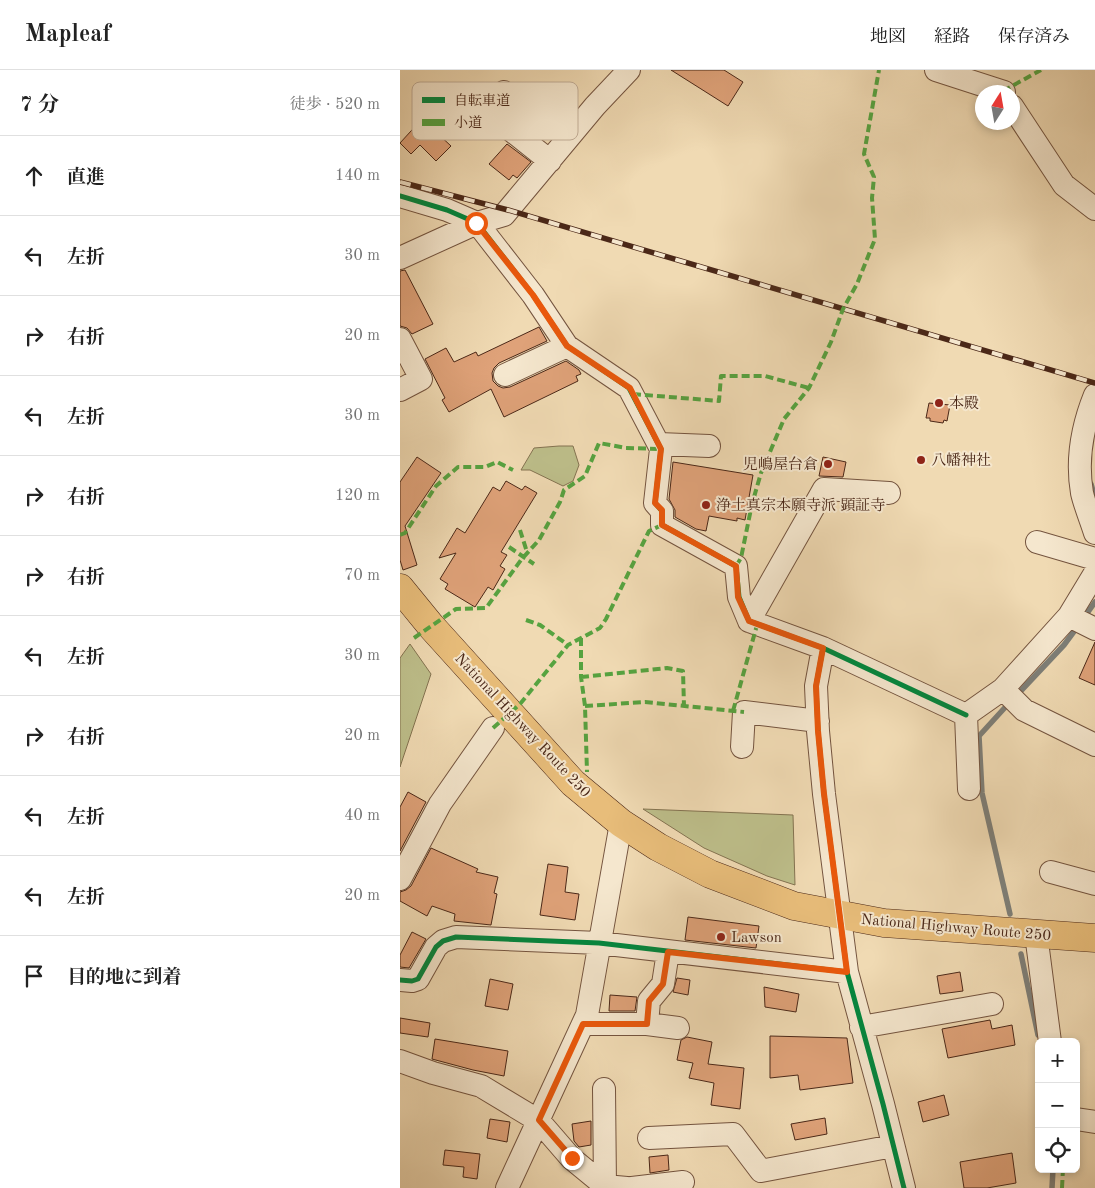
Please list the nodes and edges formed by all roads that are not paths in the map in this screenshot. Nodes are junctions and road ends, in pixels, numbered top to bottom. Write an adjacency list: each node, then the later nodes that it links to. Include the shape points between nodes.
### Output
1 (629, 70): 5 (street)
2 (936, 70): 3 (street)
3 (982, 85)
4 (1020, 118): 10 (street, via 1064,185)
5 (578, 126)
6 (524, 140): 8 (street)
7 (567, 140): 8 (street)
8 (550, 160): 11 (street, via 504,215)
9 (400, 196): 11 (street, via 447,210)
10 (1095, 209)
11 (476, 223): 12 (street); 14 (street, via 533,295)
12 (400, 258)
13 (400, 339): 16 (street, via 421,379)
14 (567, 346): 15 (street); 18 (street, via 630,388)
15 (504, 375)
16 (400, 390)
17 (1095, 395): 21 (street, via 1086,418 1079,454 1082,493)
18 (659, 444): 19 (street); 26 (street, via 655,503 662,510 662,525 736,566 738,597)
19 (709, 446)
20 (889, 493): 26 (street, via 824,489)
21 (1095, 533)
22 (1038, 542): 23 (street)
23 (1095, 559)
24 (1095, 573): 27 (street)
25 (400, 588): 36 (highway, National Highway Route 250, via 572,783)
26 (749, 621): 28 (street)
27 (1081, 622): 29 (street)
28 (823, 648): 30 (street); 31 (street, via 816,686)
29 (1010, 695): 30 (street); 33 (street, via 1024,710)
30 (966, 716): 35 (street)
31 (818, 721): 34 (street, via 744,712); 40 (street)
32 (493, 728): 38 (street, via 440,804)
33 (1095, 745)
34 (742, 748)
35 (969, 789)
36 (621, 823): 40 (highway, National Highway Route 250, via 710,874 794,906); 43 (street)
37 (1051, 872): 39 (street)
38 (400, 879)
39 (1095, 884)
40 (840, 915): 41 (highway, National Highway Route 250, via 884,924); 45 (street)
41 (1036, 934): 42 (highway, National Highway Route 250); 52 (street)
42 (1095, 938)
43 (599, 943): 44 (street); 46 (street, via 456,937 436,947 418,979); 48 (street)
44 (668, 952): 45 (street); 49 (street, via 663,984 649,1001)
45 (847, 972): 50 (street)
46 (400, 980)
47 (992, 1004): 50 (street)
48 (583, 1024): 49 (street); 55 (street)
49 (647, 1024): 51 (street)
50 (861, 1026): 59 (street)
51 (678, 1028)
52 (1049, 1038)
53 (400, 1061): 55 (street, via 481,1086)
54 (604, 1089): 61 (street)
55 (539, 1120): 61 (street, via 572,1158); 62 (street)
56 (1080, 1120): 57 (street)
57 (1095, 1122)
58 (649, 1138): 59 (street, via 733,1134 761,1171)
59 (893, 1146): 64 (street)
60 (683, 1182): 63 (street)
61 (611, 1187)
62 (507, 1188)
63 (632, 1188)
64 (904, 1188)

